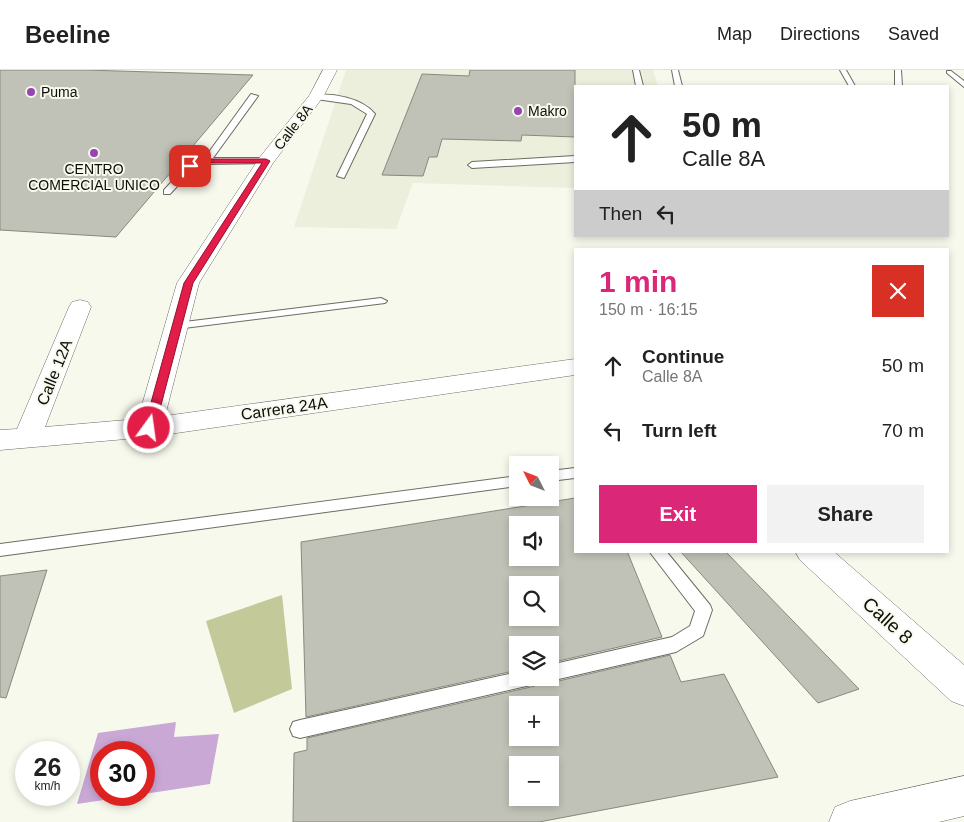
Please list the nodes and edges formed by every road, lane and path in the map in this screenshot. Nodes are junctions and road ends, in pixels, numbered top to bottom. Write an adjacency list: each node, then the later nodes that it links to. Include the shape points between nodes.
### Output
1 (330, 70): 13 (street, Calle 8A)
2 (636, 70): 7 (lane)
3 (676, 70): 8 (lane)
4 (844, 70): 9 (lane)
5 (898, 70): 10 (lane)
6 (949, 72): 11 (lane)
7 (640, 85)
8 (679, 85)
9 (852, 85)
10 (899, 85)
11 (964, 85)
12 (254, 96): 15 (lane)
13 (316, 97): 16 (street, Calle 8A); 18 (lane, via 350,101 365,106 371,114)
14 (574, 159): 17 (lane)
15 (207, 161): 16 (lane); 19 (lane, via 190,166)
16 (266, 161): 22 (street, Calle 8A, via 188,283)
17 (472, 164)
18 (341, 176)
19 (167, 192)
20 (381, 301): 22 (lane)
21 (80, 307): 25 (street, Calle 12A)
22 (176, 326): 24 (street, Calle 8A)
23 (571, 367): 24 (street, Carrera 24A)
24 (149, 428): 25 (street, Carrera 24A)
25 (28, 437): 26 (street, Carrera 24A)
26 (0, 440)
27 (574, 473): 28 (lane)
28 (559, 475)
29 (509, 482): 30 (lane)
30 (0, 550)
31 (659, 553): 33 (lane, via 704,610 697,632 676,644)
32 (813, 553): 35 (street, Calle 8)
33 (559, 671)
34 (509, 683): 36 (lane)
35 (964, 689)
36 (300, 730)
37 (942, 807): 38 (street)
38 (850, 822)

